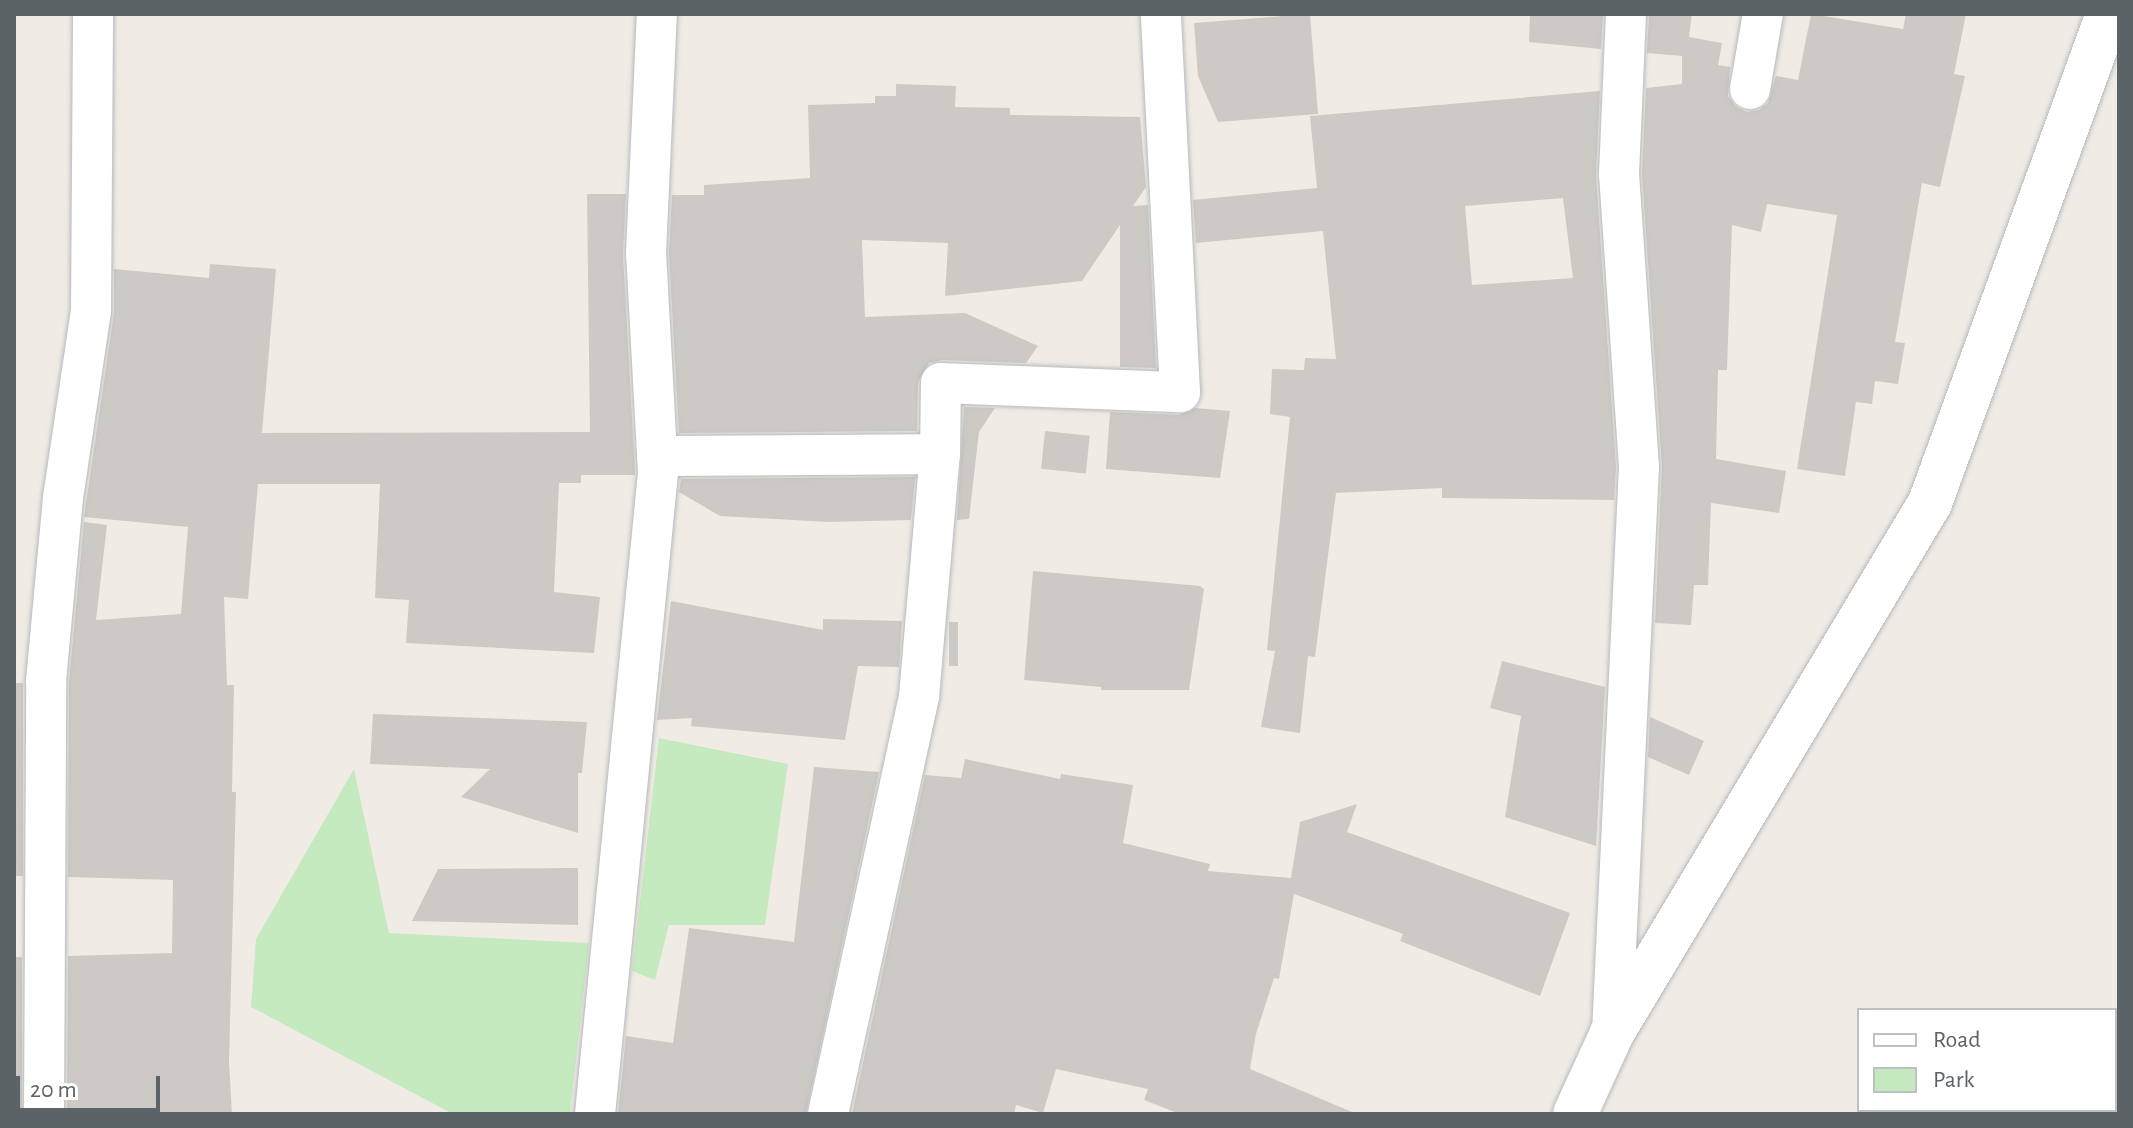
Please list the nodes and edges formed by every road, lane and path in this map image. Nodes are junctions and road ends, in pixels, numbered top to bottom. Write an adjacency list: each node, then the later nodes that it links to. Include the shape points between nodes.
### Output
1 (93, 14): 10 (street, via 91,310 63,498 46,681)
2 (657, 14): 9 (street, via 646,253)
3 (1161, 14): 8 (street, via 1180,392 941,383)
4 (1626, 14): 12 (street, via 1619,174 1639,467)
5 (1763, 14): 7 (street)
6 (2108, 14): 12 (main road, via 1930,503)
7 (1750, 89)
8 (940, 454): 9 (street); 15 (street, via 919,697)
9 (657, 456): 14 (street)
10 (30, 771): 11 (street)
11 (29, 1004): 13 (street)
12 (1612, 1033): 16 (main road)
13 (44, 1114)
14 (595, 1114)
15 (828, 1114)
16 (1575, 1114)

